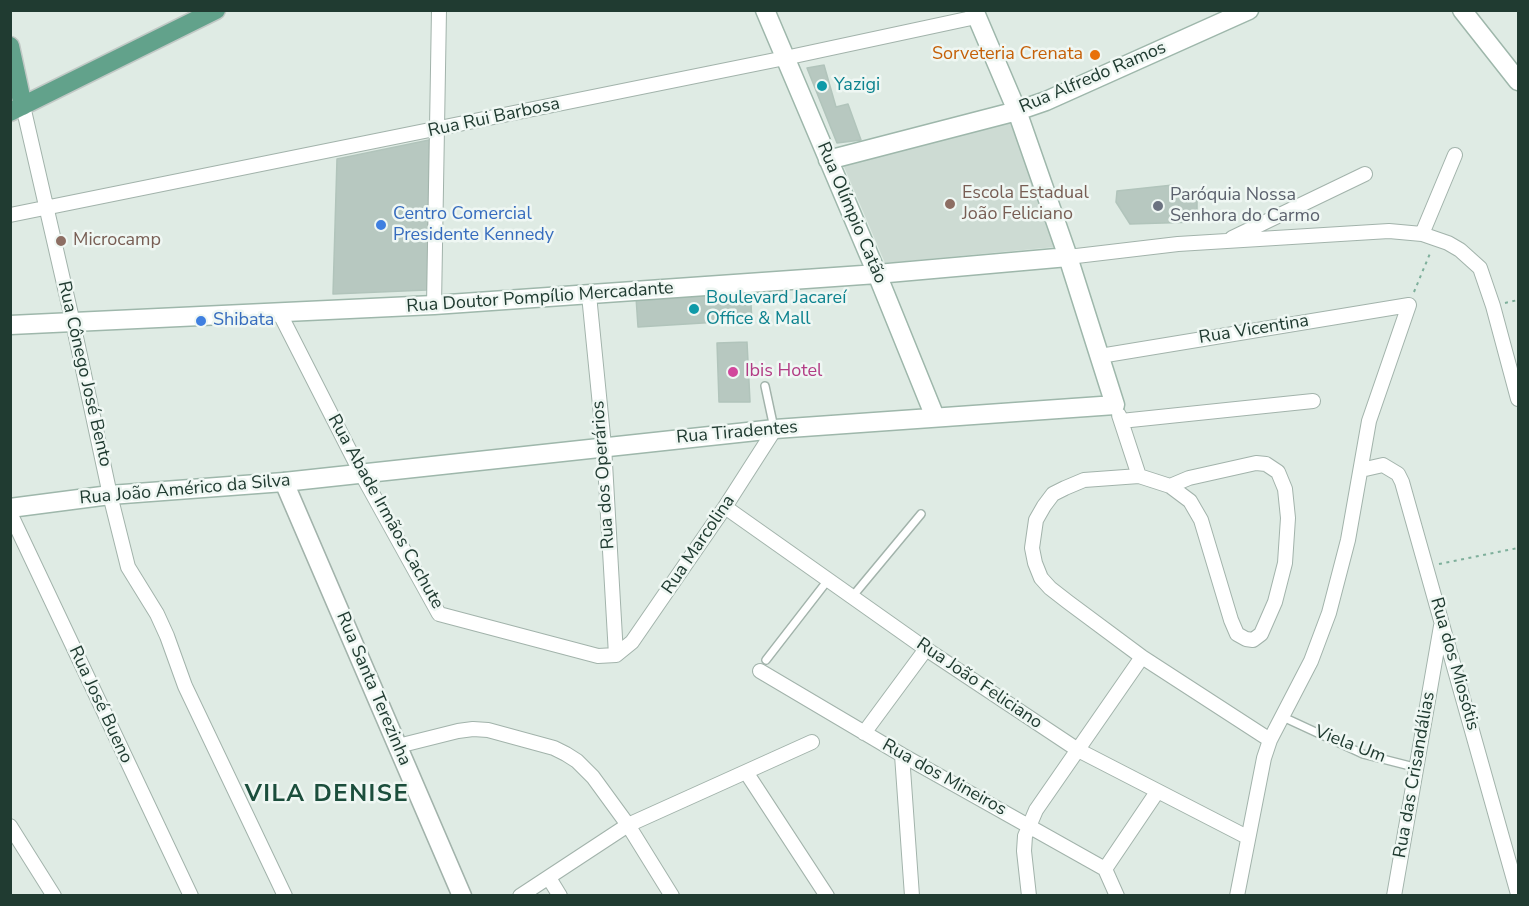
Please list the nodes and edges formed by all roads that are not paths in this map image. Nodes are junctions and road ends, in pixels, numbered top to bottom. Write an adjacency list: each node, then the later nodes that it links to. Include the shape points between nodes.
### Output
1 (216, 10): 10 (main road)
2 (439, 10): 12 (street)
3 (765, 10): 7 (main road, Rua Olímpio Catão)
4 (1249, 10): 11 (main road, Rua Alfredo Ramos)
5 (1462, 10): 9 (main road)
6 (975, 14): 7 (street, Rua Rui Barbosa); 11 (main road)
7 (785, 58): 12 (street, Rua Rui Barbosa); 14 (main road, Rua Olímpio Catão)
8 (12, 59): 10 (main road)
9 (1517, 78)
10 (17, 109): 16 (street, Rua Cônego José Bento)
11 (1017, 111): 14 (main road, Rua Alfredo Ramos); 20 (main road)
12 (438, 129): 16 (street, Rua Rui Barbosa); 23 (street)
13 (1455, 155): 18 (street)
14 (828, 160): 21 (main road, Rua Olímpio Catão)
15 (1365, 174): 19 (street)
16 (46, 208): 17 (street, Rua Rui Barbosa); 25 (street, Rua Cônego José Bento)
17 (10, 215)
18 (1422, 234): 19 (street, via 1389,231); 29 (street, via 1460,250 1479,268)
19 (1224, 242): 20 (street)
20 (1068, 257): 21 (main road, Rua Doutor Pompílio Mercadante); 27 (main road)
21 (877, 274): 22 (main road, Rua Doutor Pompílio Mercadante); 32 (main road, Rua Olímpio Catão)
22 (589, 295): 23 (main road, Rua Doutor Pompílio Mercadante); 34 (street, Rua dos Operários)
23 (434, 305): 24 (main road, Rua Doutor Pompílio Mercadante)
24 (279, 312): 25 (main road, Rua Doutor Pompílio Mercadante); 36 (street, Rua Abade Irmãos Cachute)
25 (73, 323): 26 (main road, Rua Doutor Pompílio Mercadante); 40 (street, Rua Cônego José Bento)
26 (10, 325)
27 (1100, 356): 31 (main road); 35 (street, Rua Vicentina, via 1409,304 1369,421)
28 (765, 386): 33 (lane)
29 (1518, 399)
30 (1313, 400): 31 (street)
31 (1118, 413): 32 (main road, Rua Tiradentes); 37 (street)
32 (935, 417): 33 (main road, Rua Tiradentes)
33 (775, 429): 34 (main road, Rua Tiradentes); 41 (street, Rua Marcolina)
34 (604, 446): 36 (main road, Rua Tiradentes); 49 (street, Rua dos Operários)
35 (1361, 471): 47 (street, Rua dos Miosótis, via 1383,465 1398,474); 52 (street, via 1329,613)
36 (361, 473): 38 (main road, Rua João Américo da Silva); 49 (street, Rua Abade Irmãos Cachute, via 441,616 598,656)
37 (1139, 476): 39 (street); 50 (street, via 1084,480 1053,494 1036,520 1032,548 1041,578 1050,588)
38 (284, 482): 40 (main road, Rua João Américo da Silva); 56 (main road, Rua Santa Terezinha)
39 (1170, 486): 39 (street, via 1191,501 1201,520 1237,634 1253,640 1261,634 1275,602 1285,563 1288,518 1285,489 1278,472 1256,463)
40 (110, 495): 42 (main road, Rua João Américo da Silva); 71 (street, Rua Cônego José Bento, via 128,567 157,614 185,686)
41 (725, 507): 45 (street, Rua João Feliciano); 49 (street, Rua Marcolina, via 632,642)
42 (10, 508)
43 (10, 513): 70 (street, Rua José Bueno)
44 (921, 514): 46 (lane)
45 (828, 580): 46 (street, Rua João Feliciano); 51 (lane)
46 (852, 597): 48 (street, Rua João Feliciano)
47 (1442, 620): 59 (street, Rua das Crisandálias); 68 (street, Rua dos Miosótis)
48 (926, 649): 53 (street); 57 (street, Rua João Feliciano)
49 (616, 655)
50 (1142, 657): 54 (street); 57 (street)
51 (763, 665): 53 (street, Rua dos Mineiros)
52 (1283, 717): 54 (street); 59 (lane, Viela Um, via 1363,754)
53 (864, 733): 58 (street, Rua dos Mineiros)
54 (1270, 740): 65 (street)
55 (812, 742): 60 (street)
56 (398, 746): 62 (street, via 473,729 554,748 577,761 593,777); 72 (main road, Rua Santa Terezinha)
57 (1078, 750): 61 (street, Rua João Feliciano); 63 (street)
58 (902, 755): 63 (street, Rua dos Mineiros); 77 (street)
59 (1418, 768): 81 (street, Rua das Crisandálias)
60 (746, 772): 62 (street); 76 (street)
61 (1157, 792): 65 (street, Rua João Feliciano); 66 (street)
62 (628, 825): 67 (street); 75 (street)
63 (1029, 826): 66 (street, Rua dos Mineiros); 78 (street, via 1024,851)
64 (13, 835): 69 (street)
65 (1247, 837): 80 (street)
66 (1105, 869): 79 (street)
67 (549, 878): 73 (street); 74 (street)
68 (1518, 894)
69 (54, 896)
70 (191, 896)
71 (285, 896)
72 (462, 896)
73 (520, 896)
74 (560, 896)
75 (672, 896)
76 (827, 896)
77 (912, 896)
78 (1029, 896)
79 (1116, 896)
80 (1237, 896)
81 (1394, 896)

